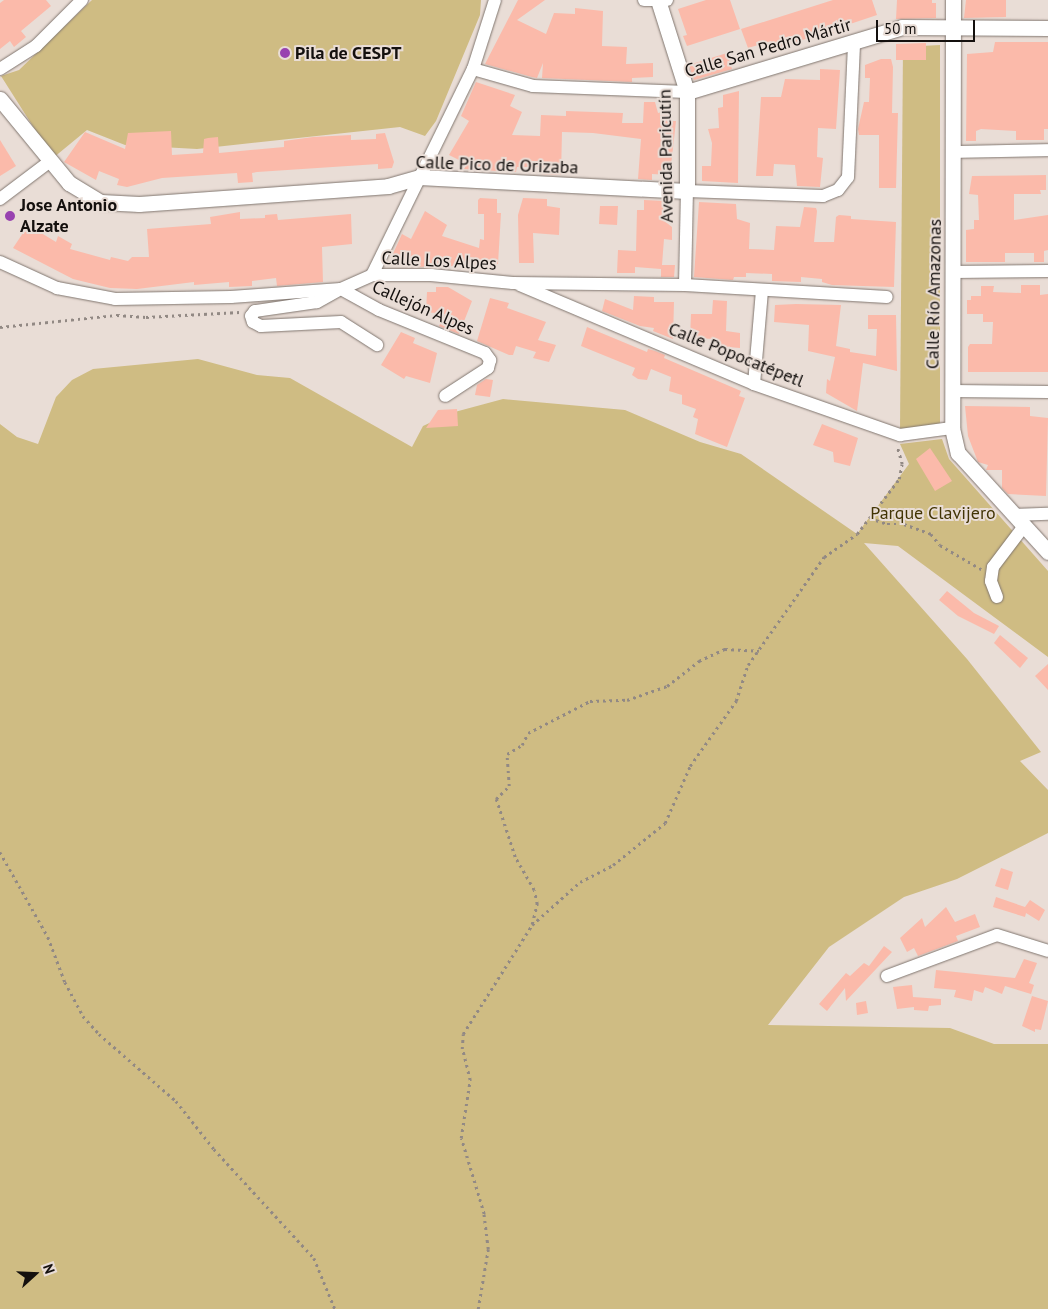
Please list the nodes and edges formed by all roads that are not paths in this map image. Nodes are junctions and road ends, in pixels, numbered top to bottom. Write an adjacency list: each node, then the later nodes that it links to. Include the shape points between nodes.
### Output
1 (82, 0): 8 (street, via 36,46)
2 (953, 0): 5 (street, Calle Río Amazonas)
3 (495, 1): 9 (street)
4 (657, 1): 10 (street, Avenida Paricutín)
5 (954, 28): 6 (street, Calle San Pedro Mártir); 7 (street, Calle San Pedro Mártir, via 902,27); 13 (street, Calle Río Amazonas)
6 (1048, 28)
7 (854, 44): 10 (street, Calle San Pedro Mártir); 16 (street, Calle Pico de Orizaba, via 848,177 838,190 823,196)
8 (0, 69)
9 (473, 69): 10 (street, Calle San Pedro Mártir, via 533,86); 15 (street)
10 (687, 92): 16 (street, Avenida Paricutín)
11 (0, 99): 14 (street, Calle Pico de Orizaba)
12 (1048, 150): 13 (street)
13 (954, 152): 20 (street, Calle Río Amazonas)
14 (49, 162): 15 (street, Calle Pico de Orizaba, via 69,184 101,202 139,204 388,186); 17 (street)
15 (419, 177): 16 (street, Calle Pico de Orizaba); 21 (street)
16 (687, 191): 23 (street, Avenida Paricutín)
17 (0, 199)
18 (0, 262): 24 (street, Calle Los Alpes, via 57,288 115,299 231,297)
19 (1048, 271): 20 (street)
20 (953, 272): 29 (street, Calle Río Amazonas)
21 (372, 275): 22 (street, Calle Los Alpes, via 431,275); 24 (street, Calle Los Alpes)
22 (513, 282): 23 (street, Calle Los Alpes); 28 (street, Calle Popocatépetl)
23 (684, 285): 25 (street, Calle Los Alpes)
24 (341, 289): 27 (street, via 317,302 255,311 251,316 261,326 341,322); 31 (street, Callejón Alpes, via 379,310 485,354 490,360 488,368)
25 (762, 290): 26 (street, Calle Los Alpes); 28 (street)
26 (887, 297)
27 (377, 345)
28 (754, 384): 32 (street, Calle Popocatépetl, via 900,435)
29 (952, 390): 30 (street); 32 (street, Calle Río Amazonas)
30 (1048, 392)
31 (445, 396)
32 (952, 428): 34 (street, Calle Río Amazonas, via 958,453)
33 (1048, 514): 34 (street)
34 (1013, 515): 35 (street, Calle Río Amazonas)
35 (1024, 526): 36 (street, Calle Río Amazonas); 37 (street, via 992,572 991,581)
36 (1048, 552)
37 (997, 597)
38 (1048, 950): 39 (street, via 997,935)
39 (887, 976)

